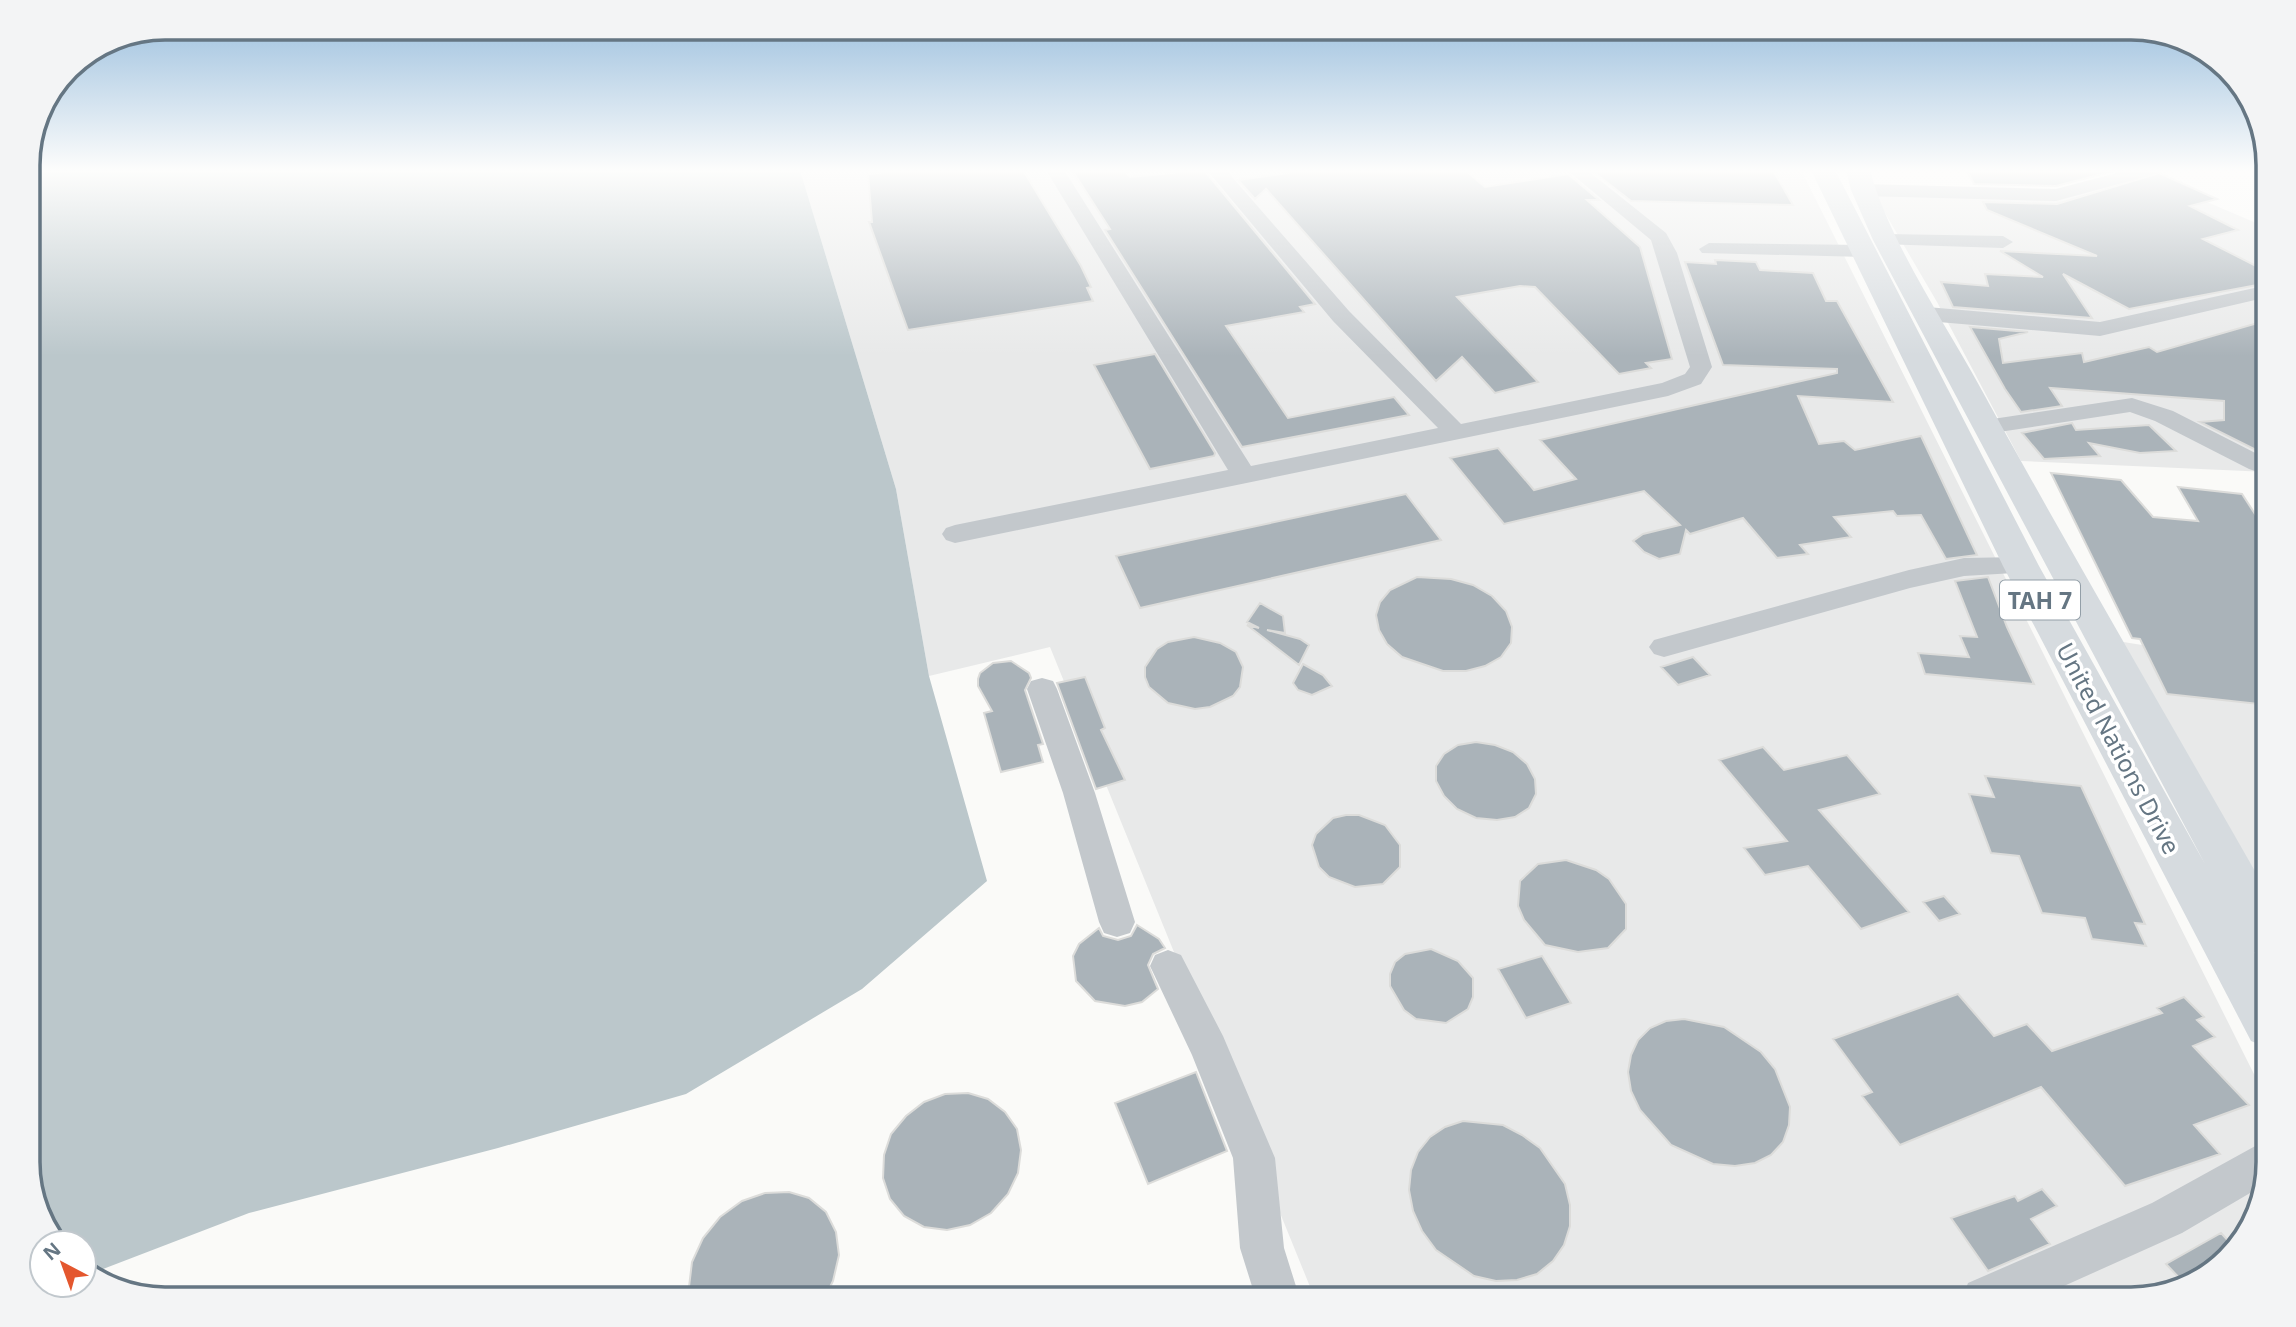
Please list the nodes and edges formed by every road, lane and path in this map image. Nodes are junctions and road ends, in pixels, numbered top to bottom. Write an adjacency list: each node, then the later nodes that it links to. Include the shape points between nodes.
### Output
1 (1093, 232): 14 (street)
2 (1269, 232): 12 (street, via 1341,316)
3 (1653, 232): 12 (street, via 1667,253 1701,367 1693,379 1668,389)
4 (1866, 232): 7 (highway, United Nations Drive / TAH 7)
5 (1872, 232): 7 (highway, United Nations Drive / TAH 7)
6 (2003, 242): 7 (street)
7 (1875, 245): 8 (street); 10 (highway, United Nations Drive / TAH 7); 16 (highway, United Nations Drive / TAH 7)
8 (1709, 249)
9 (2255, 294): 10 (street, via 2100,329)
10 (1927, 314): 11 (highway, United Nations Drive / TAH 7)
11 (1986, 427): 13 (street, via 2132,405 2164,416); 19 (highway, United Nations Drive / TAH 7)
12 (1454, 431): 14 (street)
13 (2255, 463)
14 (1244, 475): 15 (street)
15 (955, 534)
16 (2021, 566): 17 (street, via 1964,567 1909,579); 22 (highway, United Nations Drive / TAH 7)
17 (1664, 647)
18 (1042, 689): 20 (street)
19 (2256, 915)
20 (1117, 922)
21 (1168, 966): 24 (street, via 1254,1158 1262,1248)
22 (2256, 1002)
23 (2256, 1166): 25 (street, via 2167,1218)
24 (1274, 1287)
25 (2011, 1287)

